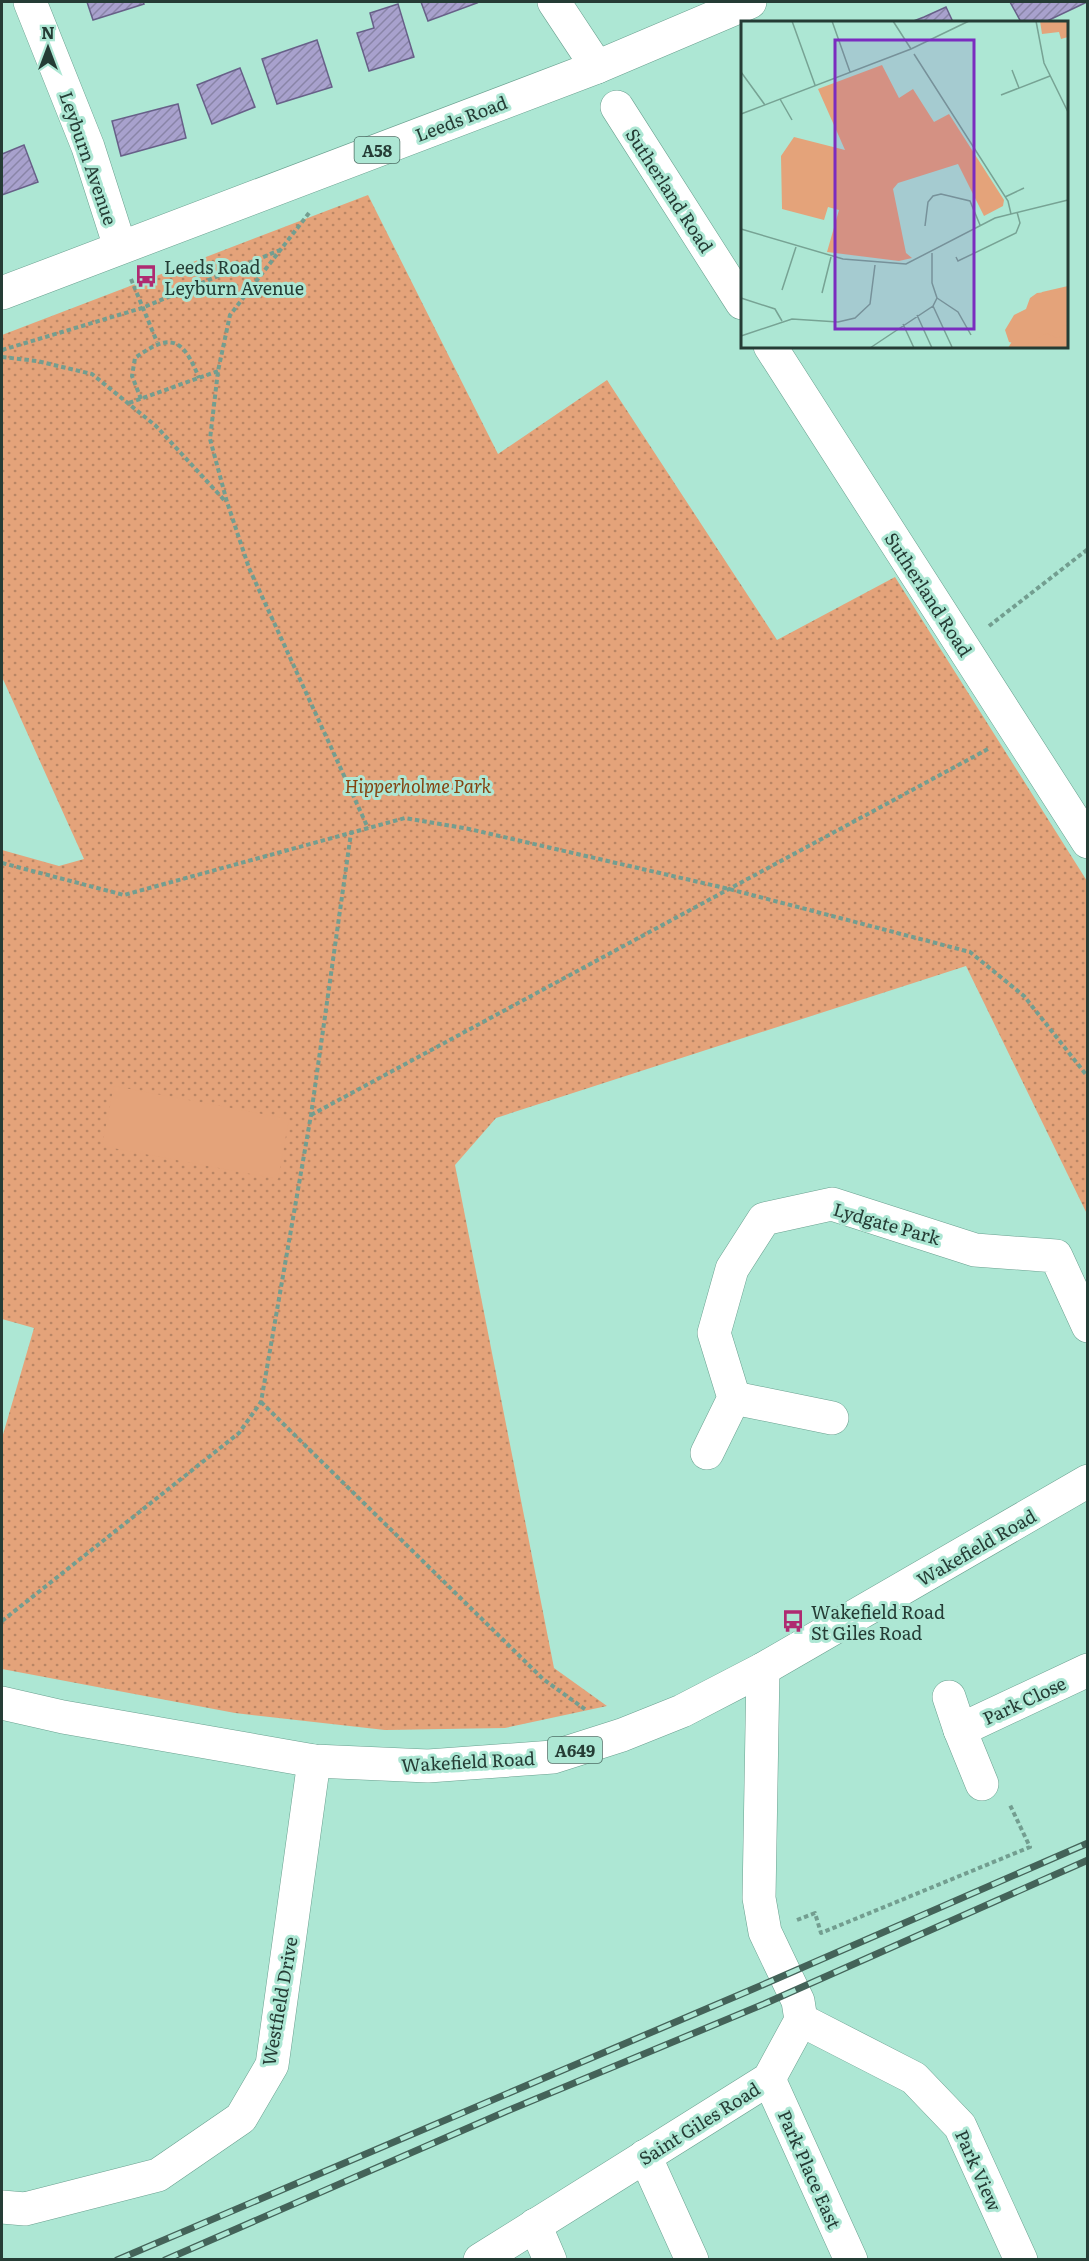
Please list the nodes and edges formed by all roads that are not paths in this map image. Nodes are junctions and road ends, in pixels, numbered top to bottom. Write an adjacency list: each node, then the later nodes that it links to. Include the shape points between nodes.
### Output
1 (30, 2): 6 (main road, Leyburn Avenue, via 88,147)
2 (554, 2): 4 (main road)
3 (750, 2): 4 (main road, Leeds Road / A58)
4 (597, 67): 6 (main road, Leeds Road / A58)
5 (617, 107): 8 (main road, Sutherland Road)
6 (120, 247): 7 (main road, Leeds Road / A58)
7 (2, 292)
8 (741, 301)
9 (771, 348): 10 (main road, Sutherland Road)
10 (1088, 842)
11 (1088, 1326): 12 (main road, Lydgate Park, via 1056,1256 975,1250 832,1204 764,1219 732,1269 714,1333)
12 (734, 1398): 13 (main road); 14 (main road)
13 (832, 1418)
14 (707, 1453)
15 (1088, 1480): 16 (main road, Wakefield Road / A649)
16 (763, 1669): 21 (main road, Wakefield Road / A649, via 682,1711 554,1757 428,1766); 23 (main road, via 759,1898 765,1932 798,2001)
17 (1088, 1670): 20 (main road, Park Close)
18 (949, 1697): 20 (main road, Park Close)
19 (2, 1703): 21 (main road, Wakefield Road / A649)
20 (960, 1730): 22 (main road, Park Close)
21 (314, 1761): 26 (main road, Westfield Drive, via 272,2065 241,2118 158,2175 25,2209)
22 (982, 1784)
23 (801, 2020): 24 (main road, Saint Giles Road); 32 (main road, Park View, via 914,2078 960,2126)
24 (770, 2079): 25 (main road, Saint Giles Road); 31 (main road, Park Place East)
25 (645, 2156): 27 (main road, Saint Giles Road); 30 (main road)
26 (2, 2207)
27 (535, 2225): 28 (main road, Saint Giles Road); 29 (main road)
28 (480, 2259)
29 (550, 2259)
30 (692, 2259)
31 (851, 2259)
32 (1021, 2259)

